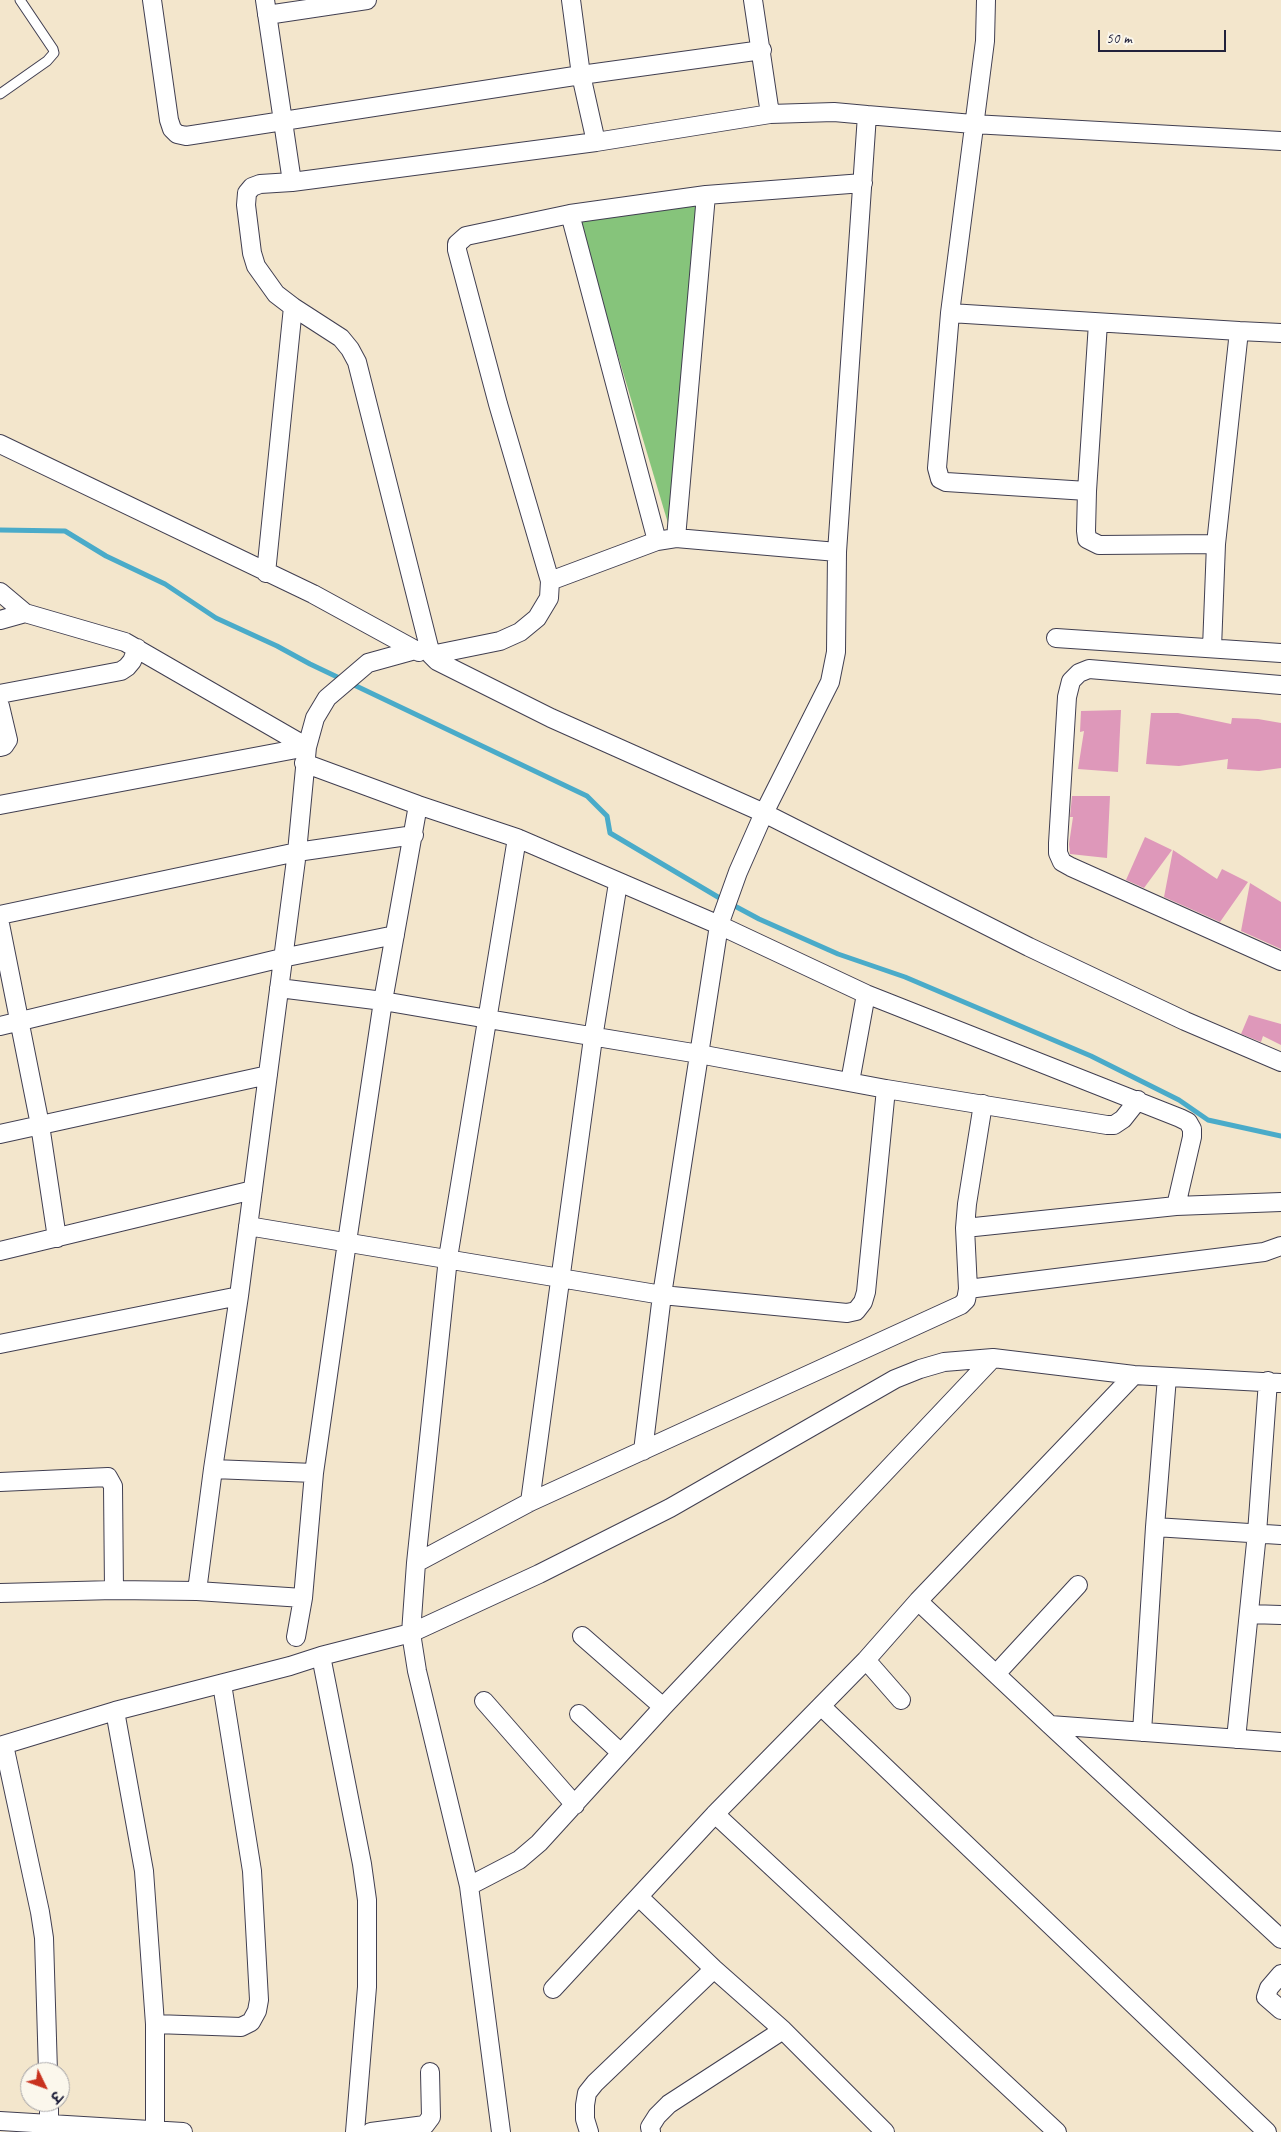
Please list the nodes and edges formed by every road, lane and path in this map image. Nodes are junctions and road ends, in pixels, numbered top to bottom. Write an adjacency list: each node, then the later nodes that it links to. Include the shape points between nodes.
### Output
1 (20, 0): 10 (lane, via 54,53)
2 (152, 0): 13 (street, via 172,129 177,134 186,136)
3 (367, 0): 7 (street)
4 (571, 0): 9 (street)
5 (753, 0): 8 (street)
6 (986, 0): 14 (street, via 985,40)
7 (266, 8): 13 (street)
8 (762, 50): 9 (street); 11 (street)
9 (581, 75): 13 (street); 16 (street)
10 (0, 94)
11 (770, 114): 12 (street, via 834,112); 16 (street)
12 (867, 115): 14 (street); 18 (street)
13 (284, 122): 17 (street)
14 (973, 124): 15 (street); 22 (street)
15 (1281, 141)
16 (596, 142): 17 (street)
17 (292, 182): 21 (street, via 252,187 247,193 246,205 256,266 276,294)
18 (863, 183): 19 (street); 31 (street)
19 (706, 196): 20 (street); 28 (street)
20 (570, 214): 29 (street); 33 (street, via 466,236 457,244 498,404)
21 (293, 307): 32 (street); 41 (street, via 341,338 357,362)
22 (950, 313): 23 (street); 27 (street, via 937,468 940,479 946,482)
23 (1098, 323): 24 (street); 27 (street)
24 (1239, 331): 25 (street); 30 (street)
25 (1281, 333)
26 (0, 444): 32 (street)
27 (1087, 491): 30 (street, via 1086,531 1087,539 1093,543)
28 (676, 538): 29 (street); 31 (street)
29 (657, 541): 33 (street)
30 (1216, 544): 39 (street)
31 (837, 552): 49 (street, via 836,652 830,682)
32 (266, 573): 41 (street)
33 (550, 581): 41 (street, via 549,598 538,618 520,632 500,641)
34 (0, 592): 35 (street)
35 (25, 613): 36 (street); 38 (street, via 115,638)
36 (0, 620)
37 (1056, 638): 39 (street)
38 (137, 648): 43 (street, via 132,661 120,671); 46 (street)
39 (1212, 648): 40 (street)
40 (1281, 653)
41 (427, 655): 46 (street, via 368,663 327,698 315,718); 49 (street, via 584,733)
42 (1281, 685): 59 (street, via 1089,669 1079,673 1071,681 1067,698 1058,843 1062,862 1071,867)
43 (0, 694)
44 (0, 706): 45 (street, via 8,740)
45 (0, 747)
46 (305, 755): 47 (street); 48 (street); 52 (street)
47 (418, 805): 50 (street); 51 (street)
48 (0, 806)
49 (764, 813): 56 (street); 68 (street, via 1029,947 1185,1021)
50 (414, 835): 52 (street); 57 (street)
51 (517, 838): 53 (street); 63 (street)
52 (297, 852): 54 (street); 58 (street)
53 (618, 883): 56 (street); 66 (street)
54 (0, 915)
55 (0, 924): 64 (street)
56 (719, 926): 61 (street); 67 (street)
57 (395, 935): 58 (street); 62 (street)
58 (282, 958): 60 (street); 64 (street)
59 (1281, 961)
60 (280, 988): 62 (street); 69 (street)
61 (866, 994): 70 (street); 72 (street)
62 (383, 1001): 63 (street); 82 (street)
63 (488, 1019): 66 (street); 85 (street)
64 (20, 1022): 65 (street); 74 (street)
65 (0, 1026)
66 (592, 1038): 67 (street); 86 (street)
67 (699, 1054): 70 (street); 88 (street)
68 (1281, 1062)
69 (268, 1075): 74 (street); 76 (street)
70 (850, 1082): 71 (street)
71 (886, 1089): 73 (street); 88 (street, via 866,1292 856,1311 847,1313)
72 (1138, 1100): 73 (street, via 1124,1119 1114,1125); 78 (street, via 1188,1122 1192,1129)
73 (984, 1104): 80 (street)
74 (40, 1125): 75 (street); 81 (street)
75 (0, 1134)
76 (253, 1190): 79 (street); 81 (street)
77 (1281, 1202): 78 (street)
78 (1176, 1206): 80 (street)
79 (248, 1226): 82 (street); 89 (street)
80 (965, 1228): 87 (street)
81 (57, 1238): 84 (street)
82 (347, 1242): 85 (street); 98 (street)
83 (1281, 1246): 87 (street, via 1264,1252)
84 (0, 1251)
85 (448, 1258): 86 (street); 104 (street)
86 (560, 1278): 88 (street); 100 (street)
87 (968, 1289): 96 (street, via 966,1300 961,1305)
88 (662, 1295): 96 (street)
89 (239, 1296): 90 (street); 97 (street)
90 (0, 1344)
91 (994, 1358): 92 (street); 113 (street, via 944,1362 895,1379 670,1508 539,1574); 123 (street)
92 (1134, 1375): 93 (street); 110 (street)
93 (1167, 1377): 94 (street); 101 (street)
94 (1275, 1382): 95 (street)
95 (1273, 1441): 102 (street)
96 (643, 1451): 100 (street)
97 (213, 1469): 98 (street); 107 (street)
98 (314, 1473): 109 (street)
99 (0, 1482): 106 (street, via 108,1477 114,1486)
100 (530, 1502): 104 (street)
101 (1155, 1527): 102 (street); 127 (street)
102 (1257, 1533): 103 (street); 111 (street)
103 (1281, 1535)
104 (416, 1563): 113 (street)
105 (1078, 1585): 118 (street)
106 (114, 1590): 107 (street); 108 (street)
107 (197, 1591): 109 (street)
108 (0, 1594)
109 (303, 1598): 115 (street)
110 (918, 1601): 117 (street); 118 (street)
111 (1249, 1614): 112 (street); 128 (street)
112 (1281, 1615)
113 (411, 1633): 116 (street); 134 (street, via 417,1671)
114 (582, 1636): 123 (street)
115 (296, 1637)
116 (321, 1656): 119 (street); 151 (street, via 367,1900 368,1986)
117 (866, 1660): 120 (street); 122 (street)
118 (996, 1674): 126 (street)
119 (222, 1684): 124 (street); 142 (street, via 252,1870 257,2011 251,2022 241,2027)
120 (901, 1700)
121 (484, 1701): 132 (street)
122 (821, 1706): 133 (street); 158 (street)
123 (664, 1707): 131 (street)
124 (115, 1711): 130 (street); 142 (street, via 144,1871)
125 (579, 1714): 131 (street)
126 (1050, 1725): 127 (street); 136 (street)
127 (1142, 1732): 128 (street)
128 (1236, 1738): 129 (street)
129 (1281, 1742)
130 (2, 1746): 144 (street, via 44,1938)
131 (621, 1752): 132 (street)
132 (575, 1805): 134 (street, via 519,1860)
133 (715, 1814): 135 (street); 157 (street)
134 (469, 1886): 153 (street)
135 (639, 1897): 138 (street); 140 (street)
136 (1274, 1925): 137 (street)
137 (1281, 1939)
138 (714, 1969): 143 (street); 154 (street, via 587,2093 584,2105)
139 (1281, 1974): 141 (street, via 1266,1997)
140 (553, 1989)
141 (1281, 2010)
142 (155, 2024): 149 (street)
143 (783, 2030): 155 (street, via 669,2104 657,2116 650,2127); 156 (street)
144 (48, 2062)
145 (430, 2072): 152 (street, via 431,2117 425,2125)
146 (49, 2112): 148 (street)
147 (0, 2120): 148 (street)
148 (49, 2128): 149 (street)
149 (155, 2130): 150 (street)
150 (183, 2132)
151 (355, 2132)
152 (371, 2132)
153 (501, 2132)
154 (589, 2132)
155 (651, 2132)
156 (885, 2132)
157 (1057, 2132)
158 (1267, 2132)

